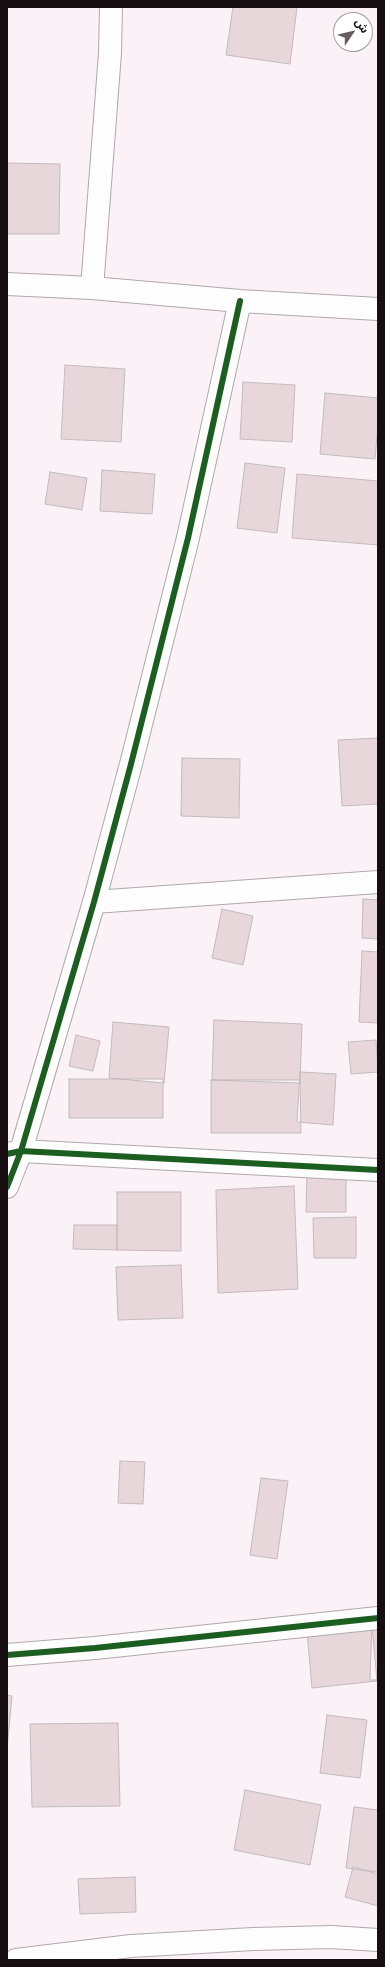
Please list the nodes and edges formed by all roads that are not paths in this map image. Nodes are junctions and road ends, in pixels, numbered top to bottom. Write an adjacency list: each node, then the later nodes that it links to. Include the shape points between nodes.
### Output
1 (110, 7): 3 (street, via 110,53)
2 (7, 284): 3 (street)
3 (92, 288): 4 (street)
4 (240, 301): 5 (street); 7 (street, via 188,538)
5 (378, 309)
6 (378, 882): 7 (street)
7 (94, 902): 8 (street)
8 (14, 1152): 9 (street); 10 (street)
9 (378, 1170)
10 (7, 1187)
11 (378, 1618): 12 (street)
12 (7, 1655)
13 (378, 1940): 14 (street, via 330,1937 253,1939 131,1946)
14 (16, 1960)

